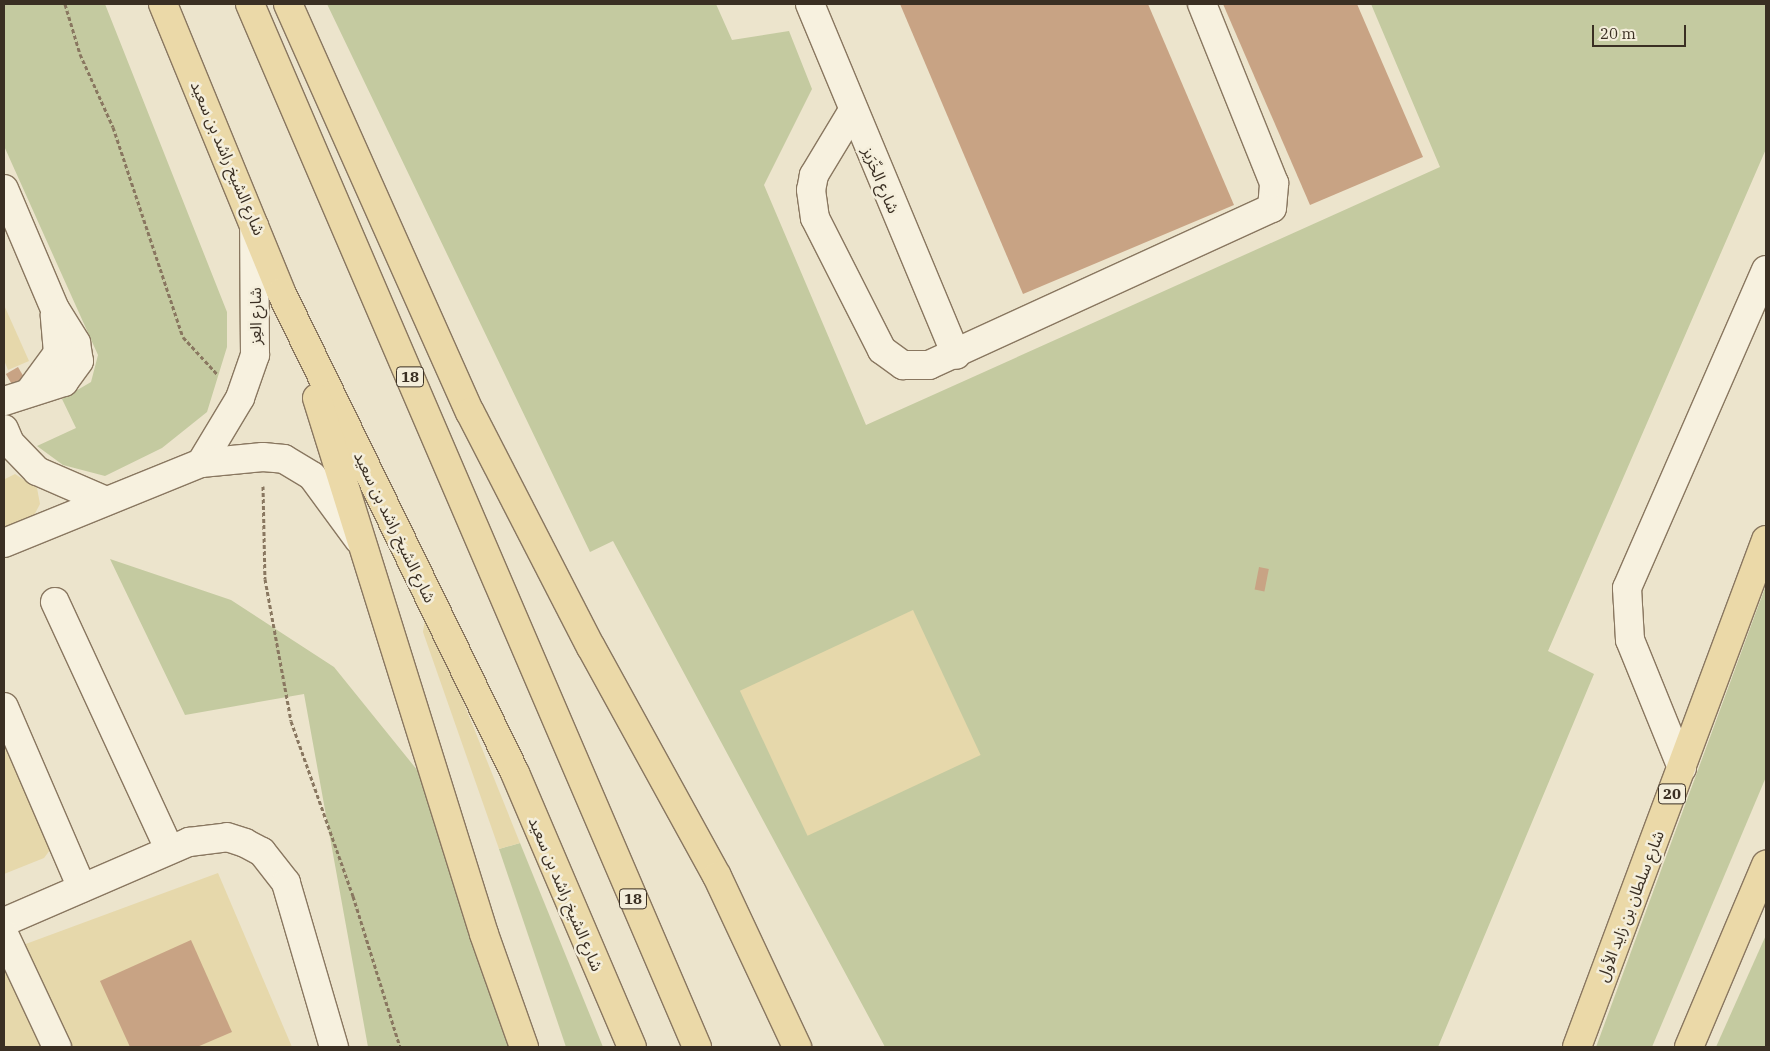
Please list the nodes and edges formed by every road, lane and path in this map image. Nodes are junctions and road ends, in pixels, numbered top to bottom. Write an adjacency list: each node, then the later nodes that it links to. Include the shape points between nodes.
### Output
1 (65, 4): 13 (path, via 80,54 113,127 183,337)
2 (163, 4): 9 (main road, شارع الشيخ راشد بن سعيد)
3 (250, 4): 35 (main road, 18)
4 (288, 4): 36 (main road, via 470,412 591,647 717,876)
5 (810, 4): 7 (street, شارع الخّرَيز)
6 (1202, 4): 12 (street, via 1274,183 1272,208)
7 (852, 112): 12 (street, شارع الخّرَيز); 12 (street, via 814,175 811,197 815,218 882,350 903,365 916,367)
8 (4, 189): 14 (street, via 55,309 58,353 30,391)
9 (254, 215): 11 (main road, شارع الشيخ راشد بن سعيد); 13 (street, شارع العِز, via 255,355)
10 (1766, 270): 24 (street, via 1628,588 1630,640)
11 (282, 292): 21 (main road); 34 (main road, شارع الشيخ راشد بن سعيد, via 514,773)
12 (956, 355)
13 (240, 398): 17 (street, شارع العِز)
14 (4, 401)
15 (4, 429): 18 (street, via 10,443 37,471)
16 (263, 457): 17 (street); 21 (street, via 284,459 312,476); 32 (path, via 265,579 291,721 353,896)
17 (201, 463): 18 (street)
18 (106, 501): 20 (street)
19 (1766, 540): 24 (main road, شارع سلطان بن زايد الأول / 20)
20 (4, 543)
21 (368, 551): 33 (main road, via 484,934)
22 (55, 602): 25 (street)
23 (4, 707): 27 (street)
24 (1682, 768): 37 (main road, شارع سلطان بن زايد الأول / 20)
25 (169, 849): 27 (street); 31 (street, via 208,837 227,838 262,852 276,866 286,883)
26 (1766, 865): 38 (main road)
27 (82, 888): 28 (street)
28 (4, 922)
29 (4, 934): 30 (street)
30 (57, 1047)
31 (334, 1047)
32 (400, 1047)
33 (524, 1047)
34 (632, 1047)
35 (697, 1047)
36 (797, 1047)
37 (1577, 1047)
38 (1689, 1047)

